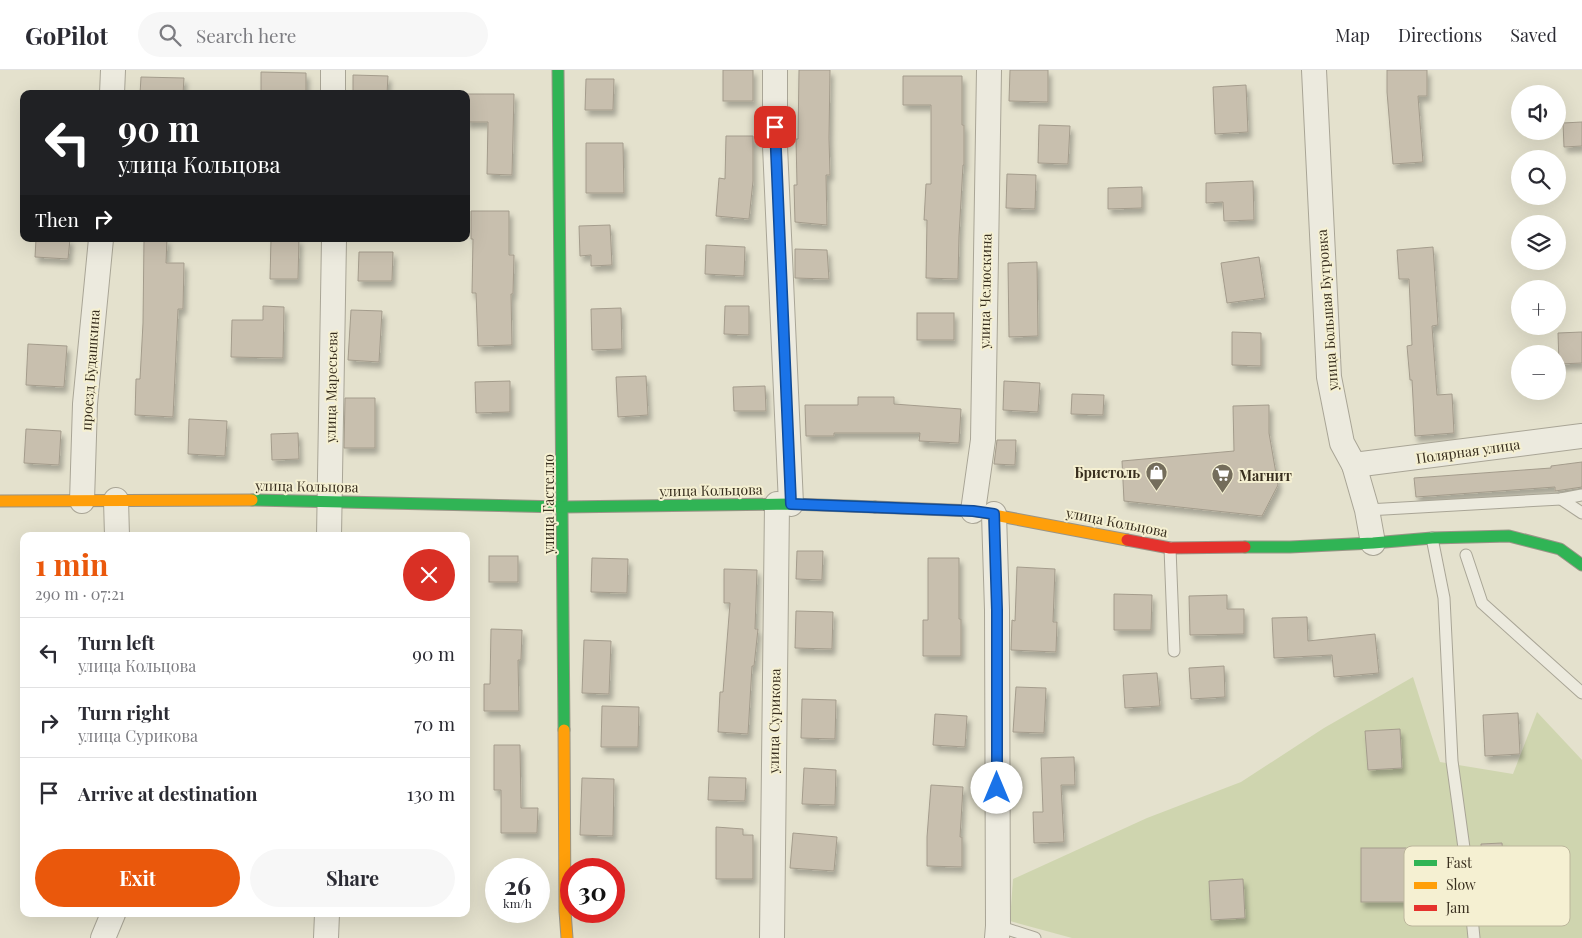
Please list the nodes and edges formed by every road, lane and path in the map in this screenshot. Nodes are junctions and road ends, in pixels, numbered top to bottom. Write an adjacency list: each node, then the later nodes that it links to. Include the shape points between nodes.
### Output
1 (114, 70): 7 (street)
2 (333, 70): 8 (street)
3 (558, 70): 20 (street, улица Гастелло)
4 (775, 70): 19 (street, улица Сурикова)
5 (989, 70): 22 (street, улица Челюскина)
6 (1314, 70): 12 (street, улица Большая Бугровка, via 1329,377 1342,444)
7 (112, 90)
8 (333, 90)
9 (101, 242): 15 (street, проезд Будашкина, via 86,404)
10 (334, 242): 18 (street, улица Маресьева)
11 (1582, 436): 12 (street, Полярная улица)
12 (1354, 466): 21 (street, улица Большая Бугровка)
13 (1582, 495): 14 (lane)
14 (1561, 499): 21 (lane); 23 (lane)
15 (82, 500): 16 (street, улица Кольцова); 17 (street, улица Кольцова)
16 (116, 500): 18 (street, улица Кольцова); 24 (street)
17 (0, 501)
18 (330, 501): 20 (street, улица Кольцова); 25 (street, улица Маресьева)
19 (784, 504): 20 (street, улица Кольцова); 22 (street, улица Кольцова); 40 (street, улица Сурикова)
20 (564, 507): 39 (street, улица Гастелло, via 564,911)
21 (1367, 510): 27 (street, улица Большая Бугровка)
22 (983, 512): 28 (street, улица Кольцова); 36 (street, улица Челюскина, via 997,610)
23 (1582, 513)
24 (117, 532)
25 (329, 532)
26 (1432, 538): 27 (street, улица Кольцова); 30 (street, улица Кольцова, via 1509,536 1560,549); 33 (lane, via 1444,598 1452,761)
27 (1373, 544): 28 (street, улица Кольцова)
28 (1170, 548): 31 (lane)
29 (1466, 555): 32 (lane, via 1482,603)
30 (1582, 565)
31 (1174, 651)
32 (1582, 693)
33 (1464, 846)
34 (112, 917): 37 (street)
35 (327, 917): 38 (street)
36 (997, 932): 41 (lane)
37 (103, 938)
38 (326, 938)
39 (567, 938)
40 (772, 938)
41 (1035, 938)

